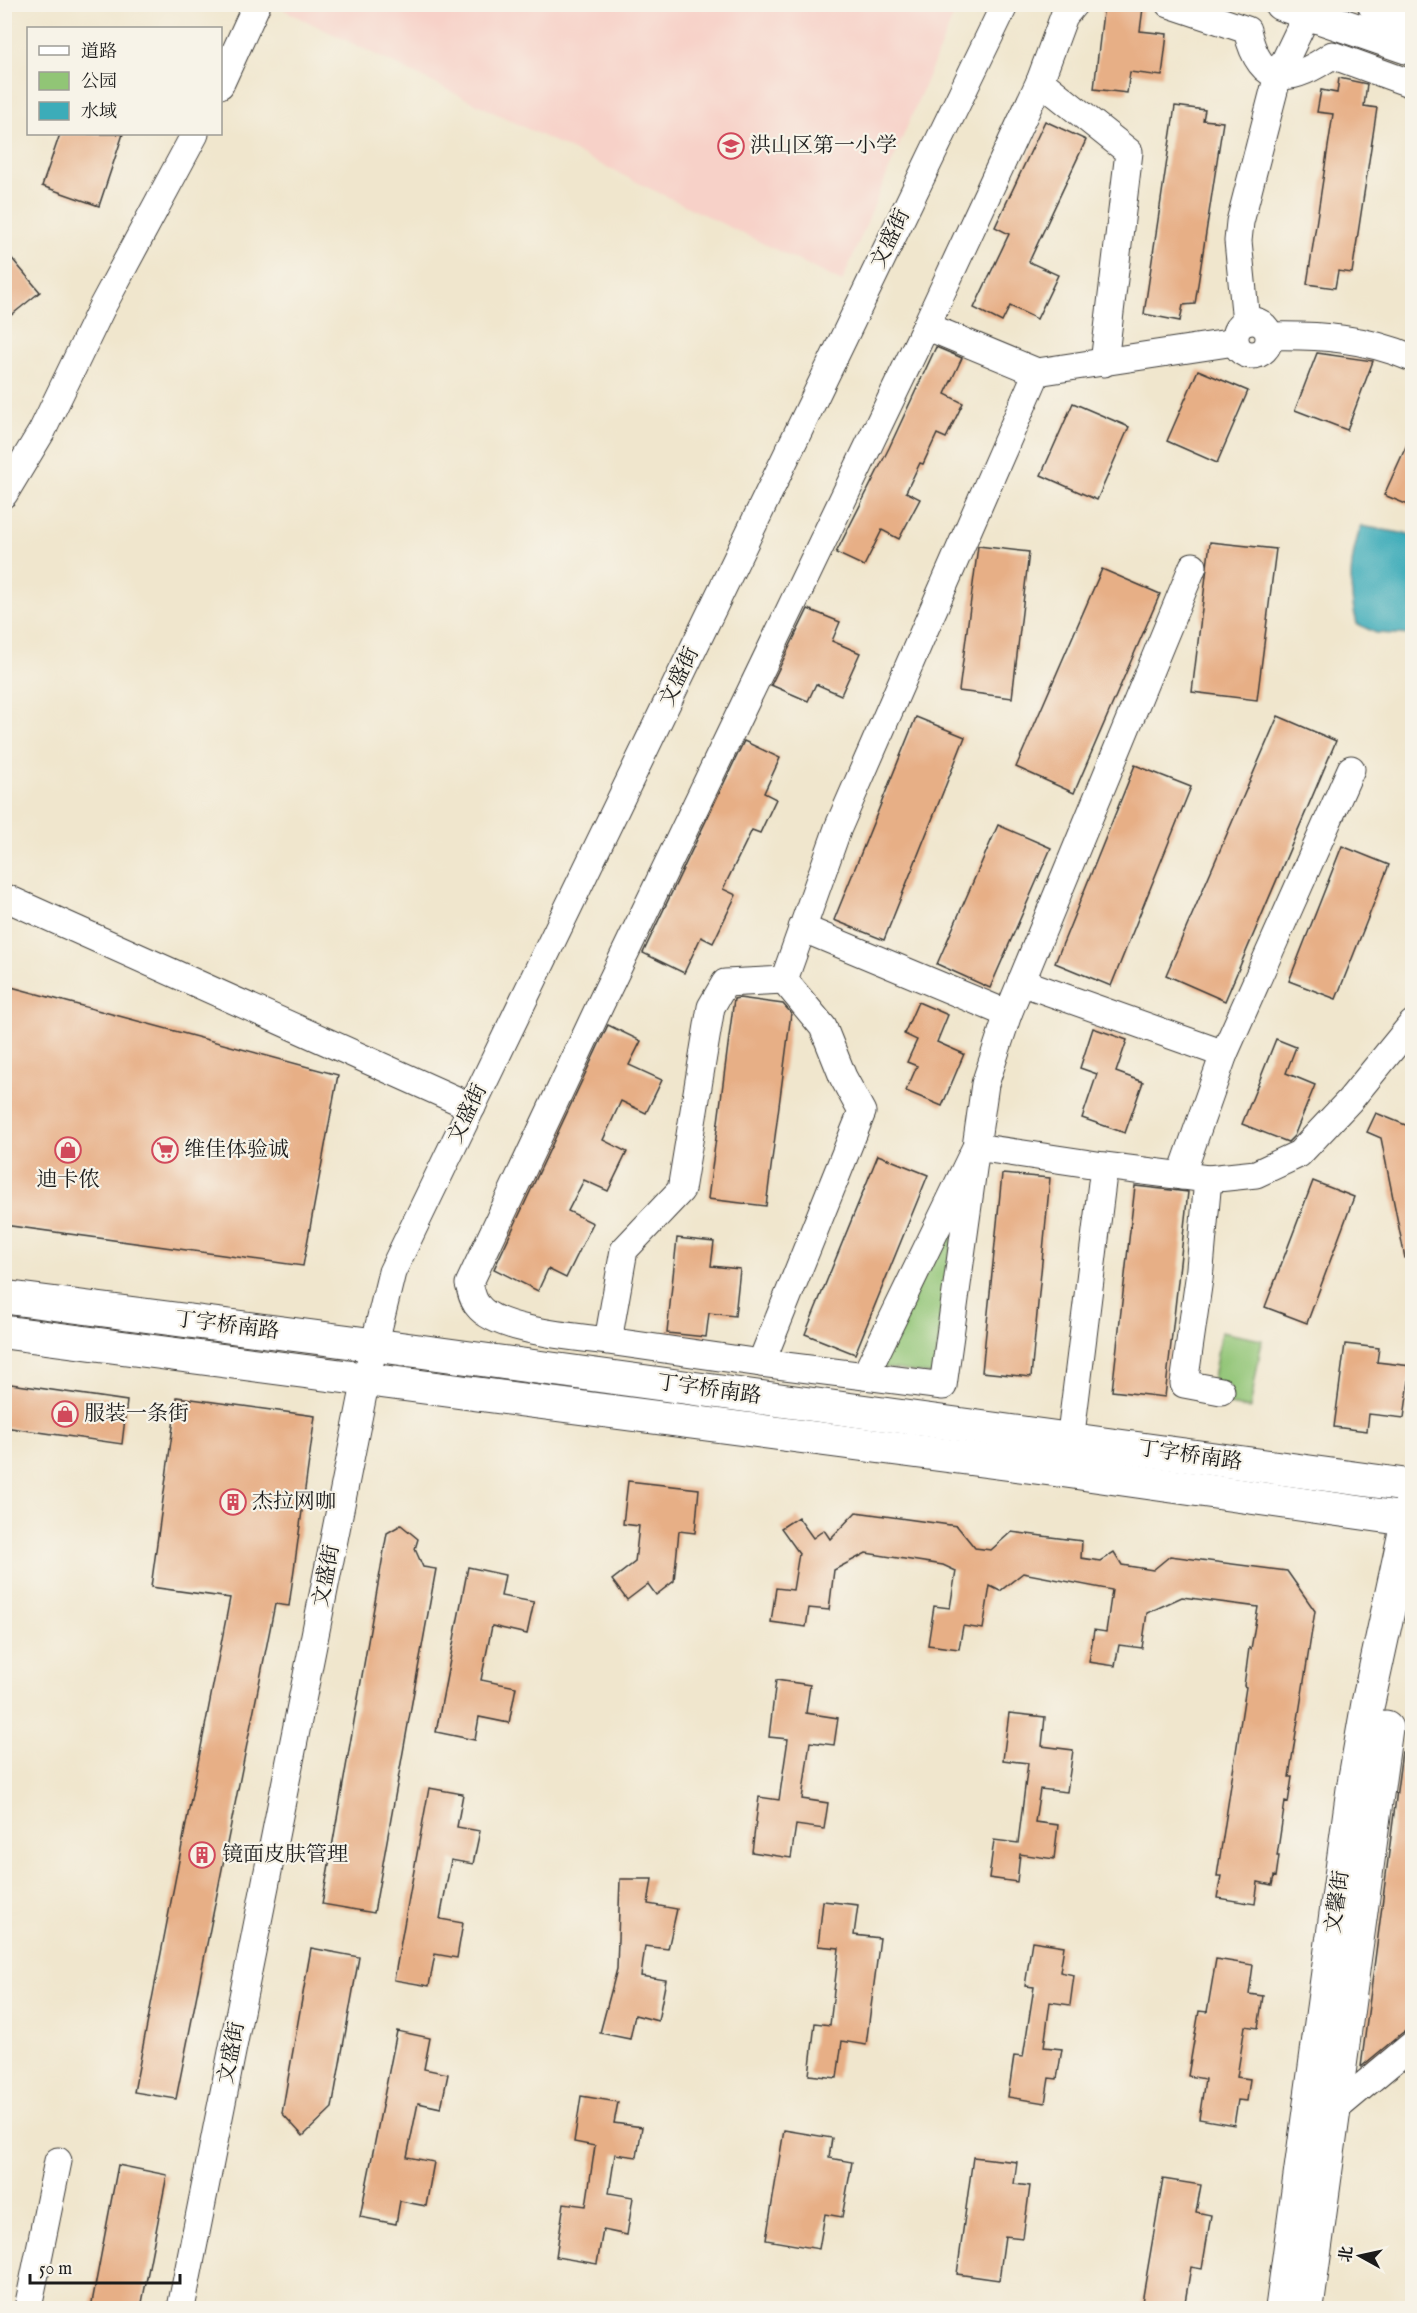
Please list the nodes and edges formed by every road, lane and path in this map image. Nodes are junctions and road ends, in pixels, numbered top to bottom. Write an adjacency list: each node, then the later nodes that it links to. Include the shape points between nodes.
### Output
1 (257, 4): 11 (street)
2 (1005, 4): 29 (street, 文盛街)
3 (1074, 4): 10 (street, via 1064,16)
4 (1169, 4): 9 (street, via 1248,30 1256,57 1264,68)
5 (1374, 4): 7 (main road)
6 (1300, 8): 8 (main road); 9 (street)
7 (1413, 17)
8 (1413, 49)
9 (1278, 75): 12 (street, via 1304,73 1332,55); 15 (street, via 1240,222)
10 (1040, 81): 14 (street); 17 (street, via 1129,152)
11 (222, 82)
12 (1413, 84)
13 (194, 135): 19 (street, via 102,307 42,431)
14 (926, 326): 18 (street); 36 (street, via 468,1284 478,1306 496,1319 519,1328)
15 (1241, 332): 16 (street, via 1238,348 1246,355 1258,355 1267,347 1270,336 1298,335 1373,344); 17 (street)
16 (1413, 358)
17 (1104, 363): 18 (street)
18 (1037, 372): 23 (street, via 838,828)
19 (4, 494)
20 (1193, 566): 25 (street)
21 (1351, 769): 28 (street)
22 (4, 897): 29 (street)
23 (802, 928): 24 (street); 26 (street)
24 (784, 980): 36 (street, via 725,983 711,1007 681,1190 624,1250); 38 (street, via 823,1026 862,1112)
25 (1021, 982): 26 (street); 28 (street)
26 (1008, 1014): 30 (street, via 985,1084)
27 (1413, 1024): 33 (street, via 1299,1154 1256,1174)
28 (1224, 1054): 32 (street)
29 (472, 1107): 37 (street, 文盛街, via 392,1272)
30 (976, 1147): 31 (street); 39 (street); 39 (street, via 943,1386)
31 (1104, 1166): 32 (street); 42 (street)
32 (1181, 1176): 33 (street)
33 (1208, 1179): 41 (street, via 1184,1384)
34 (4, 1297): 37 (main road, 丁字桥南路)
35 (4, 1332): 40 (main road, 丁字桥南路)
36 (608, 1341): 38 (street)
37 (375, 1345): 40 (street, 文盛街); 42 (main road, 丁字桥南路)
38 (761, 1362): 39 (street)
39 (865, 1376)
40 (366, 1378): 43 (main road, 丁字桥南路); 51 (street, 文盛街)
41 (1221, 1391)
42 (1070, 1439): 43 (street); 44 (main road, 丁字桥南路)
43 (1066, 1471): 45 (main road, 丁字桥南路)
44 (1413, 1486)
45 (1411, 1513): 52 (main road, 文馨街, via 1370,1692 1353,1788)
46 (1413, 1601): 48 (main road, 文馨街, via 1384,1739)
47 (1413, 2045): 48 (street)
48 (1334, 2110): 53 (main road, 文馨街)
49 (58, 2161): 50 (street)
50 (28, 2308)
51 (181, 2308)
52 (1282, 2308)
53 (1307, 2308)

